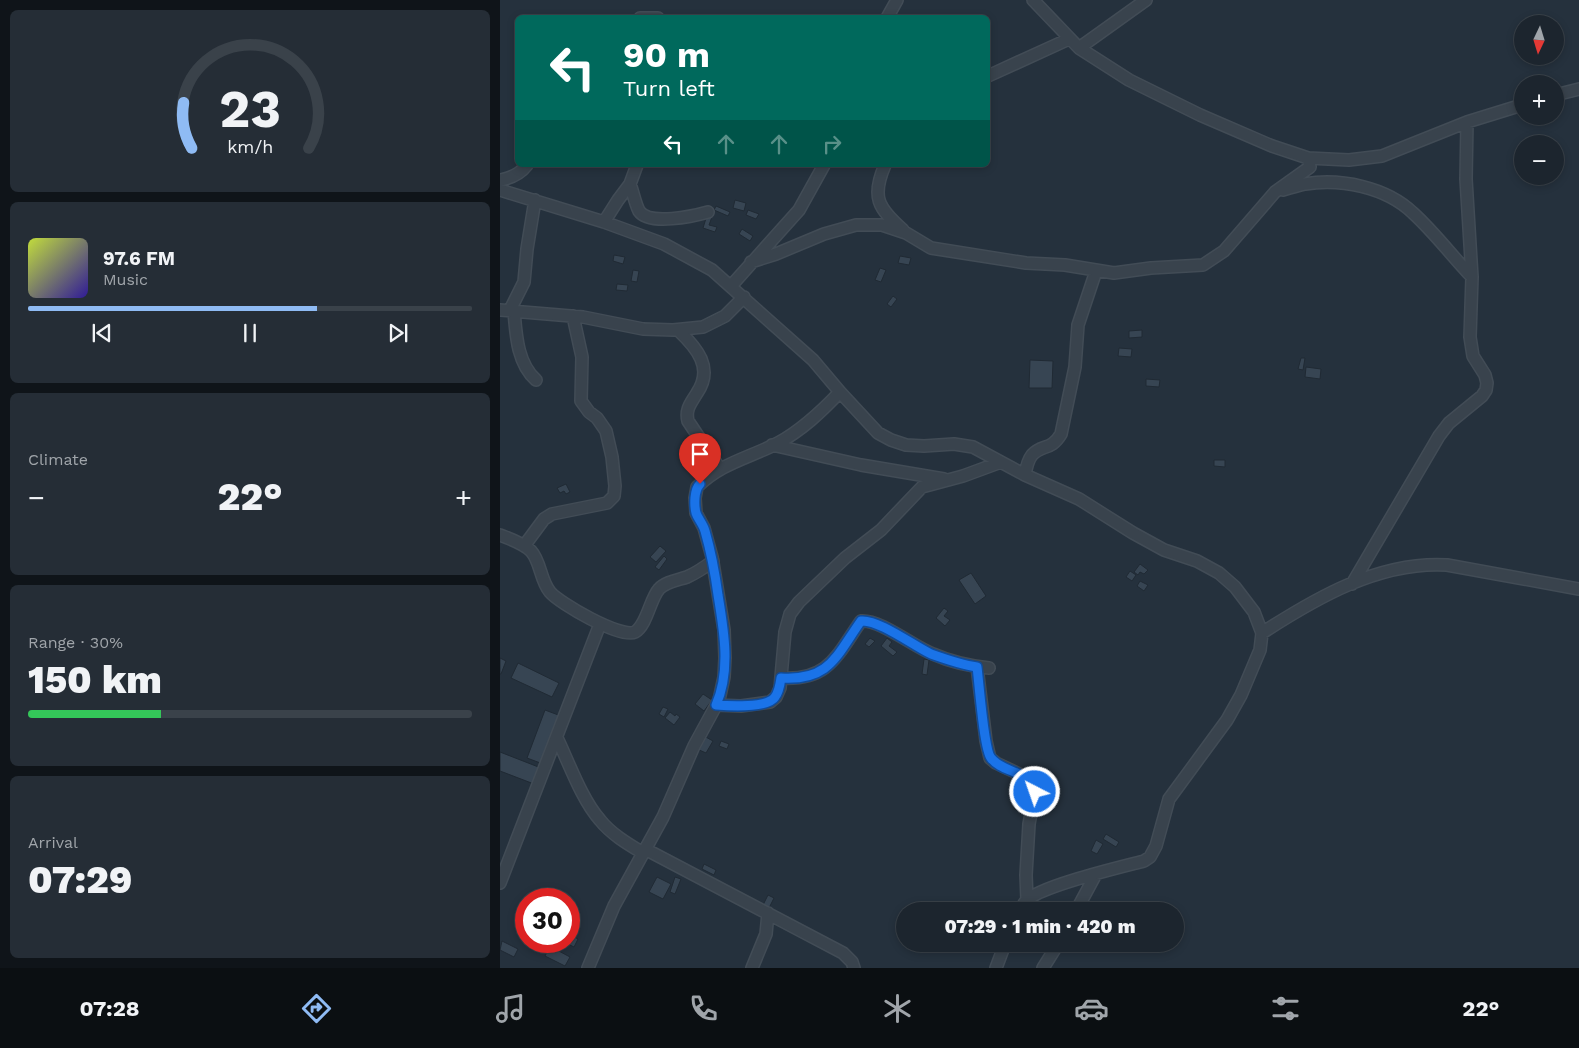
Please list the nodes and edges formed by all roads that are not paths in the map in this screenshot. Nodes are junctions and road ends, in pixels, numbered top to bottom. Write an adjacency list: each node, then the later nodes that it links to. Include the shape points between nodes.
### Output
1 (897, 0): 4 (street)
2 (1032, 0): 5 (street)
3 (1146, 0): 6 (street)
4 (889, 15)
5 (1069, 39): 6 (street); 7 (street)
6 (1079, 48): 12 (street, via 1129,80 1200,115)
7 (990, 75)
8 (1579, 89): 9 (street)
9 (1564, 93)
10 (1514, 107): 11 (street)
11 (1466, 122): 12 (street, via 1382,156 1349,160); 27 (street)
12 (1308, 158): 20 (street, via 1310,167)
13 (526, 167): 17 (street, via 513,177)
14 (636, 167): 18 (street)
15 (823, 167): 25 (street, via 799,210)
16 (883, 167): 24 (street, via 878,181 878,197 886,214)
17 (500, 180)
18 (630, 184): 22 (street, via 639,210 647,216 676,219); 23 (street)
19 (500, 190): 21 (street)
20 (1275, 192): 26 (street, via 1224,251 1203,265 1114,273); 27 (street, via 1306,184 1335,183 1363,187 1389,196 1412,212)
21 (535, 200): 23 (street); 30 (street, via 524,282)
22 (708, 212)
23 (604, 222): 28 (street, via 680,252 712,270)
24 (906, 233): 25 (street, via 882,225 856,226 824,234); 26 (street, via 930,248)
25 (751, 262): 28 (street)
26 (1096, 271): 38 (street, via 1078,325 1074,367 1061,434 1056,443 1031,456)
27 (1472, 277): 43 (street, via 1470,337 1474,356 1485,375 1486,390 1439,436)
28 (731, 286): 29 (street)
29 (744, 297): 32 (street, via 725,316 703,327); 34 (street, via 813,360)
30 (508, 310): 31 (street); 33 (street, via 522,361)
31 (573, 316): 32 (street, via 643,329); 41 (street, via 582,357 582,401 606,431 616,486 614,496 607,503 552,514 544,519)
32 (678, 330): 37 (street, via 698,353 705,374 687,408 688,421)
33 (536, 380)
34 (840, 392): 35 (street, via 816,418); 36 (street, via 878,433 891,440 906,445 973,447)
35 (772, 445): 37 (street); 39 (street)
36 (1001, 462): 38 (street); 39 (street)
37 (720, 469): 42 (street, via 697,487 695,498 696,513 704,528)
38 (1025, 475): 46 (street, via 1079,499 1164,550 1218,572 1235,587 1254,612)
39 (948, 480): 49 (street, via 922,487 881,530 845,558 799,602 790,614 785,632)
40 (500, 535): 41 (street)
41 (524, 546): 45 (street, via 535,557 550,592)
42 (713, 561): 45 (street, via 688,577 660,587 635,632 619,631); 50 (street, via 725,658 724,677)
43 (1352, 584): 44 (street, via 1406,566 1446,564); 46 (street, via 1302,607)
44 (1579, 589)
45 (600, 624): 51 (street)
46 (1262, 634): 53 (street, via 1260,650 1241,695 1227,720 1169,800 1150,857)
47 (977, 667): 48 (street); 49 (street, via 933,654 866,620 861,621 832,662 817,674 804,678); 55 (street, via 990,758 1034,786)
48 (989, 668)
49 (781, 678): 50 (street, via 776,697 770,702)
50 (716, 705): 52 (street)
51 (557, 738): 52 (street, via 600,821 628,844); 54 (street)
52 (644, 851): 57 (street); 60 (street, via 614,906)
53 (1096, 874): 55 (street); 56 (street)
54 (500, 883)
55 (1026, 900)
56 (1081, 902)
57 (768, 914): 61 (street, via 766,934); 62 (street, via 843,953)
58 (1002, 952): 63 (street)
59 (1053, 952): 64 (street)
60 (588, 968)
61 (752, 968)
62 (854, 968)
63 (996, 968)
64 (1043, 968)

